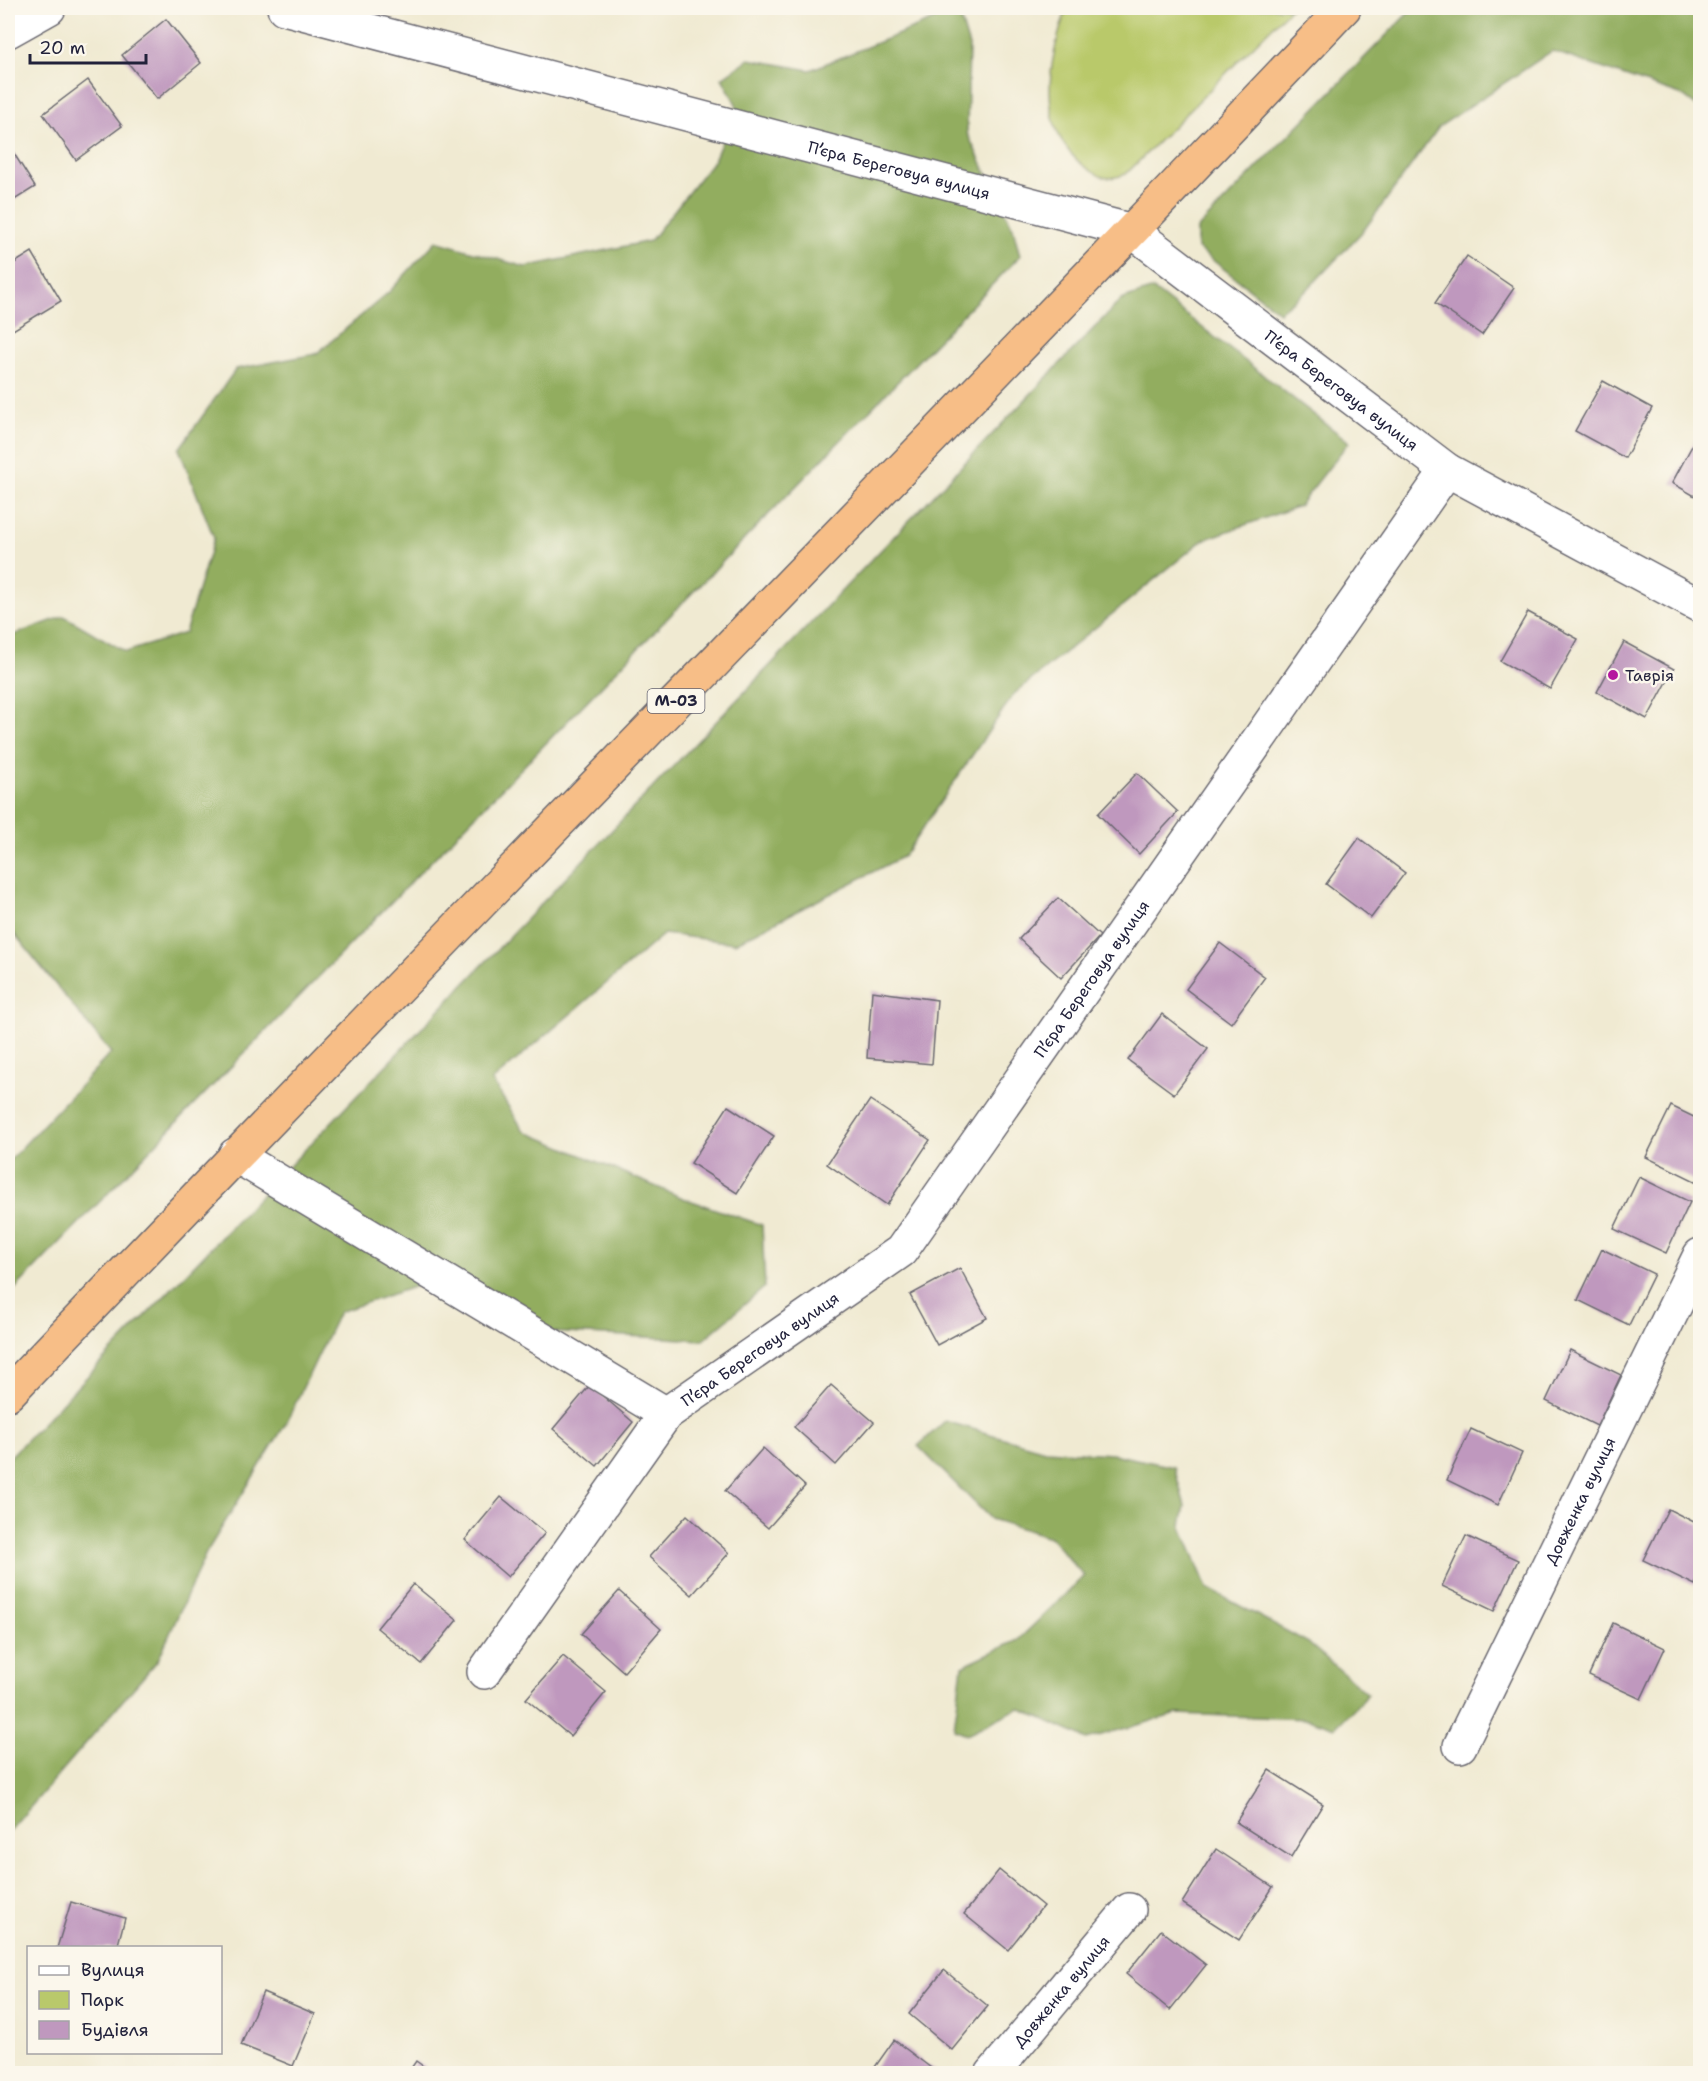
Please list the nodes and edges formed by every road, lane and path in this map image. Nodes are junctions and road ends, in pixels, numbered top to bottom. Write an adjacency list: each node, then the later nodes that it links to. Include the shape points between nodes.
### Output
1 (49, 8): 4 (street)
2 (284, 8): 5 (street, П’єра Береговуа вулиця)
3 (1344, 8): 5 (highway, М-03)
4 (8, 31)
5 (1132, 231): 6 (street, П’єра Береговуа вулиця); 8 (highway, М-03)
6 (1447, 470): 7 (street, П’єра Береговуа вулиця); 11 (street, П’єра Береговуа вулиця, via 902,1251)
7 (1701, 606)
8 (235, 1155): 10 (highway, М-03); 11 (street, П’єра Береговуа вулиця)
9 (1701, 1255): 13 (street, Довженка вулиця)
10 (8, 1394)
11 (666, 1414): 12 (street, П’єра Береговуа вулиця)
12 (484, 1672)
13 (1460, 1746)
14 (1129, 1910): 15 (street, Довженка вулиця)
15 (992, 2073)

